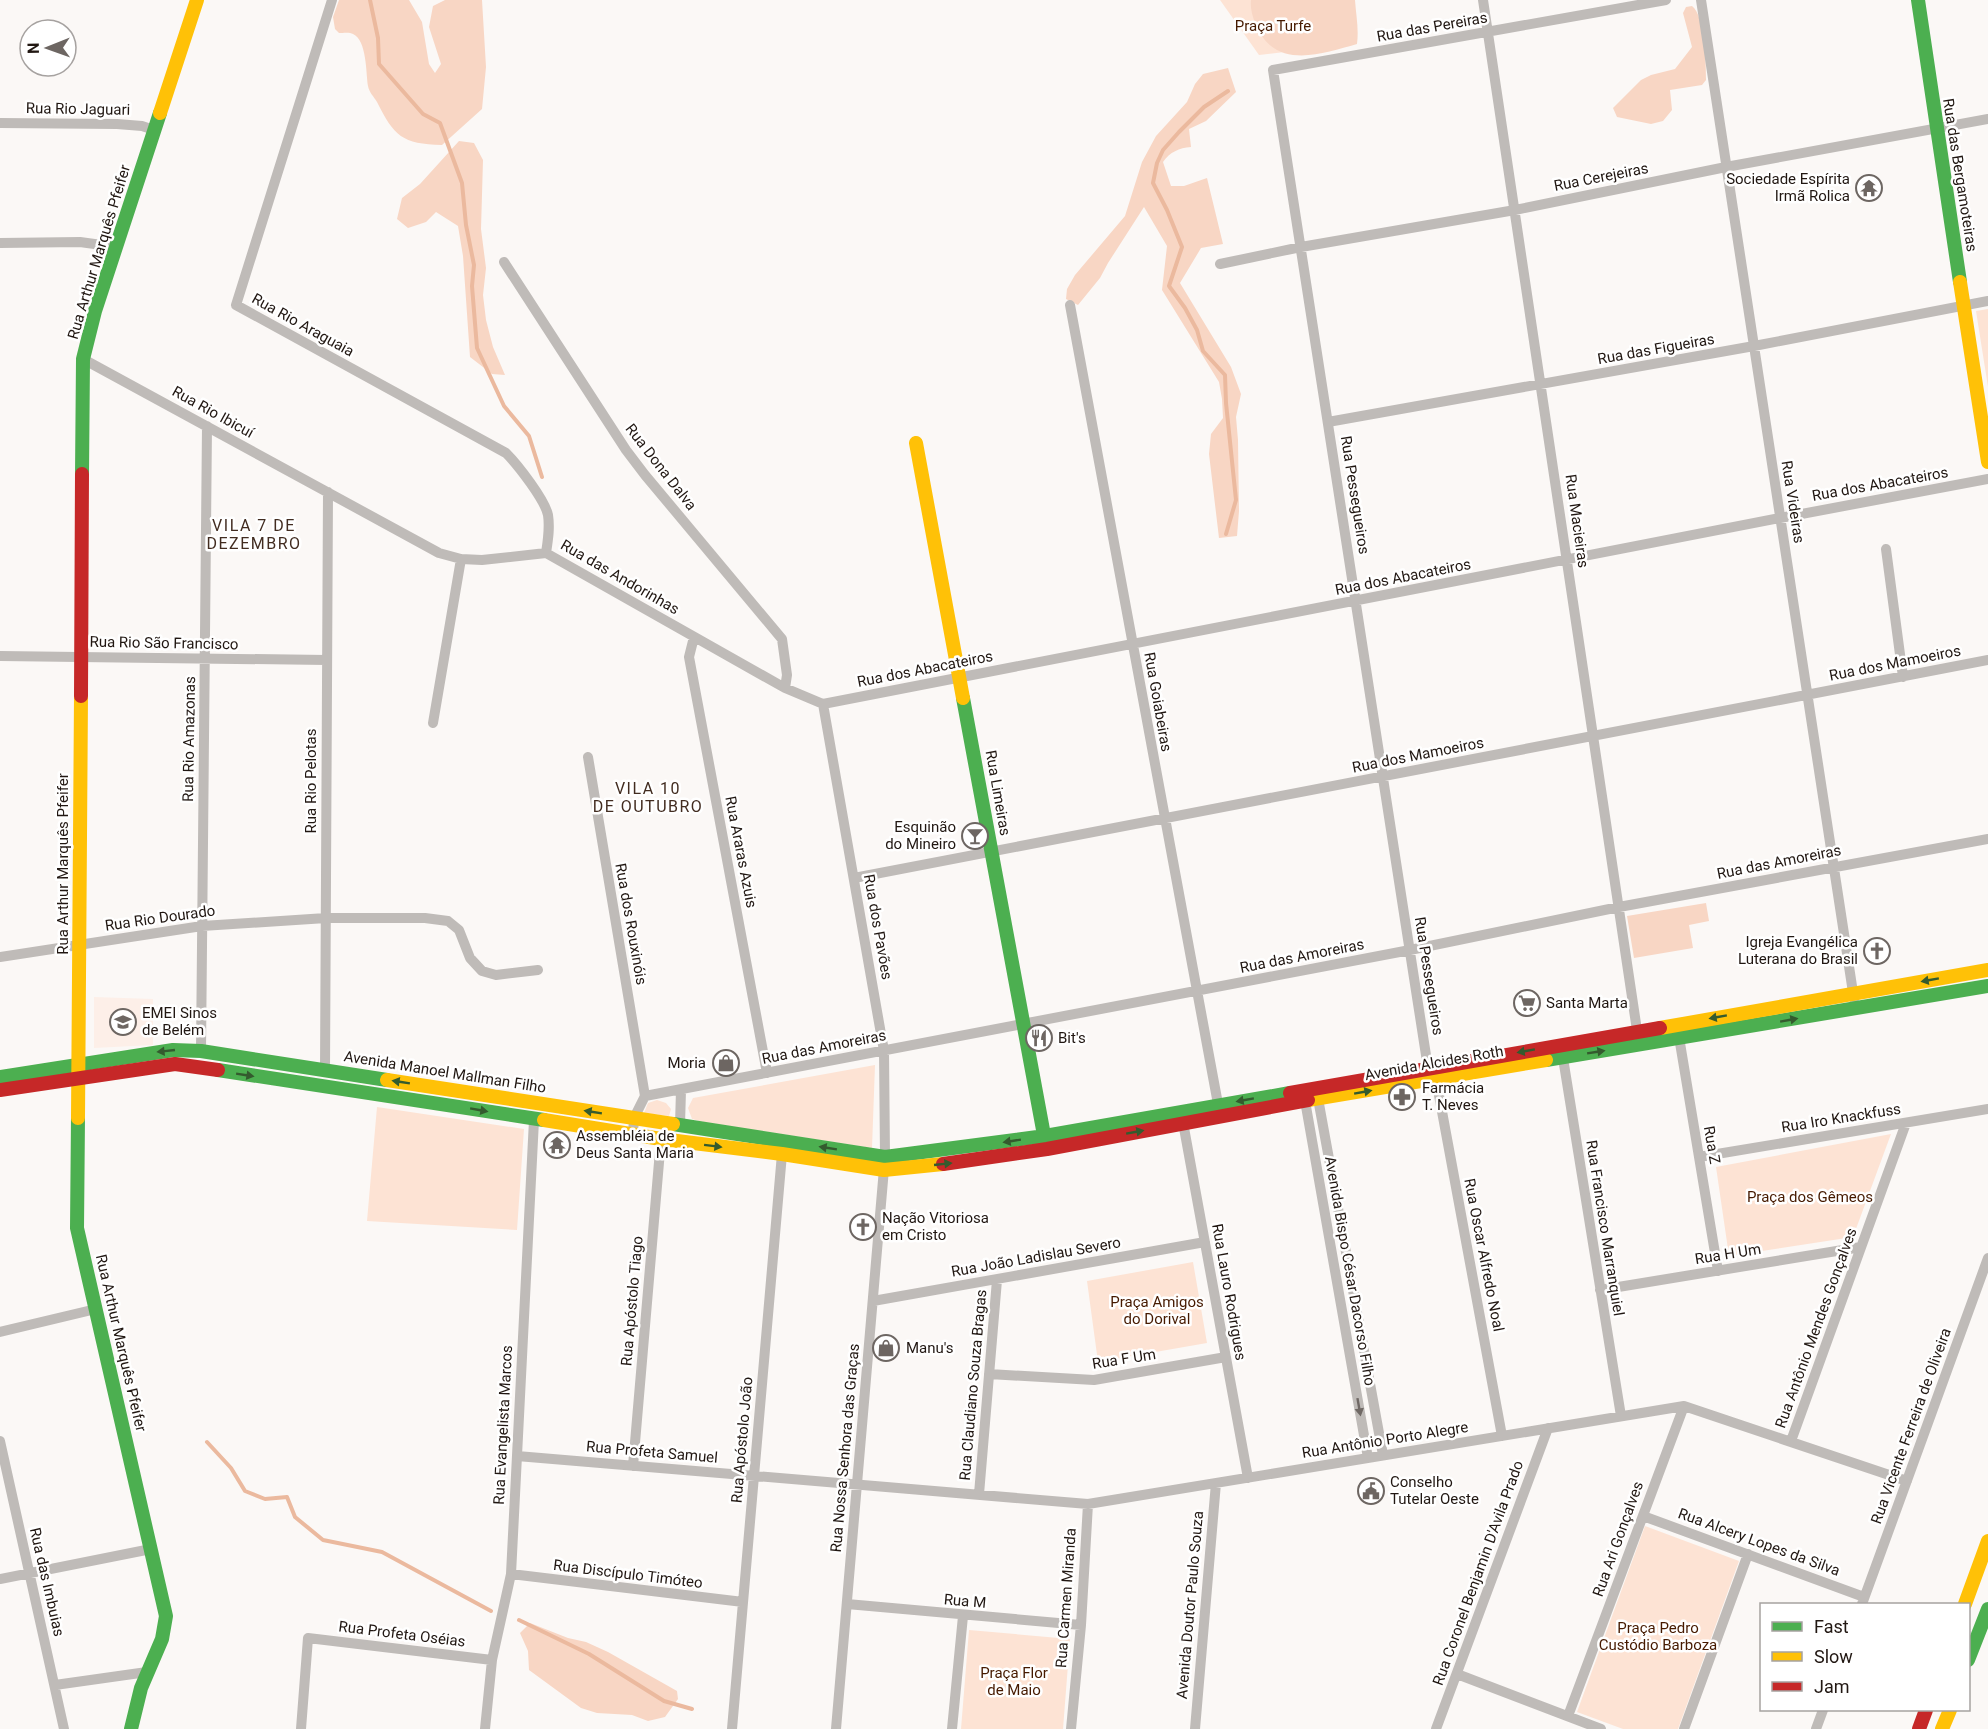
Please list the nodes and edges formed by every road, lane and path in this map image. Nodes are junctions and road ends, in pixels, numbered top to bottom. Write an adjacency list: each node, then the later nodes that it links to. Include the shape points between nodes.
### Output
1 (197, 0): 12 (main road, Rua Arthur Marquês Pfeifer)
2 (332, 0): 34 (street, Rua Rio Araguaia, via 236,305 506,453 519,466 548,512)
3 (1483, 0): 7 (street, Rua Macieiras)
4 (1666, 0): 7 (street, Rua das Pereiras)
5 (1701, 0): 13 (street, Rua Videiras)
6 (1918, 0): 11 (main road, Rua das Bergamoteiras)
7 (1488, 32): 8 (street, Rua das Pereiras); 14 (street, Rua Macieiras)
8 (1273, 70): 16 (street, Rua Pessegueiros)
9 (1988, 118): 11 (street, Rua Cerejeiras)
10 (0, 123): 12 (street, Rua Rio Jaguari, via 117,124)
11 (1936, 128): 13 (street, Rua Cerejeiras); 22 (main road, Rua das Bergamoteiras)
12 (154, 130): 17 (main road, Rua Arthur Marquês Pfeifer)
13 (1726, 167): 14 (street, Rua Cerejeiras); 23 (street, Rua Videiras)
14 (1515, 210): 16 (street, Rua Cerejeiras); 25 (street, Rua Macieiras)
15 (0, 243): 17 (street, via 80,242)
16 (1301, 247): 19 (street, Rua Cerejeiras); 26 (street, Rua Pessegueiros)
17 (116, 248): 24 (main road, Rua Arthur Marquês Pfeifer)
18 (504, 262): 47 (street, Rua Dona Dalva, via 626,450 782,639)
19 (1220, 264)
20 (1988, 301): 22 (street, Rua das Figueiras)
21 (1070, 305): 39 (street, Rua Goiabeiras)
22 (1963, 306): 23 (street, Rua das Figueiras); 29 (main road, Rua das Bergamoteiras)
23 (1754, 346): 25 (street, Rua das Figueiras); 32 (street, Rua Videiras)
24 (83, 359): 27 (street, Rua Rio Ibicuí); 41 (main road, Rua Arthur Marquês Pfeifer)
25 (1542, 385): 26 (street, Rua das Figueiras); 36 (street, Rua Macieiras)
26 (1328, 422): 37 (street, Rua Pessegueiros)
27 (207, 426): 31 (street, Rua Rio Ibicuí); 42 (street, Rua Rio Amazonas)
28 (916, 443): 46 (main road, Rua Limeiras)
29 (1988, 462)
30 (1988, 479): 32 (street, Rua dos Abacateiros)
31 (328, 492): 35 (street, Rua das Andorinhas, via 439,553); 43 (street, Rua Rio Pelotas)
32 (1780, 518): 36 (street, Rua dos Abacateiros); 48 (street, Rua Videiras)
33 (1886, 549): 45 (street)
34 (546, 553): 35 (street, Rua das Andorinhas); 38 (street, Rua das Andorinhas)
35 (461, 559): 50 (street)
36 (1568, 560): 37 (street, Rua dos Abacateiros); 51 (street, Rua Macieiras)
37 (1356, 601): 39 (street, Rua dos Abacateiros); 53 (street, Rua Pessegueiros)
38 (694, 637): 47 (street, Rua das Andorinhas); 81 (street, Rua Araras Azuis, via 689,657)
39 (1132, 644): 46 (street, Rua dos Abacateiros); 54 (street, Rua Goiabeiras)
40 (0, 656): 41 (street, Rua Rio São Francisco)
41 (81, 657): 42 (street, Rua Rio São Francisco); 62 (main road, Rua Arthur Marquês Pfeifer)
42 (205, 658): 43 (street, Rua Rio São Francisco); 61 (street, Rua Rio Amazonas)
43 (327, 660): 60 (street, Rua Rio Pelotas)
44 (1988, 660): 45 (street, Rua dos Mamoeiros)
45 (1903, 677): 48 (street, Rua dos Mamoeiros)
46 (960, 678): 49 (street, Rua dos Abacateiros); 56 (main road, Rua Limeiras)
47 (785, 688): 49 (street, Rua das Andorinhas)
48 (1808, 695): 51 (street, Rua dos Mamoeiros); 57 (street, Rua Videiras)
49 (823, 704): 58 (street, Rua dos Pavões)
50 (433, 723)
51 (1594, 736): 53 (street, Rua dos Mamoeiros); 59 (street, Rua Macieiras)
52 (588, 757): 88 (street, Rua dos Rouxinóis)
53 (1383, 777): 54 (street, Rua dos Mamoeiros); 63 (street, Rua Pessegueiros)
54 (1165, 819): 56 (street, Rua dos Mamoeiros); 68 (street, Rua Goiabeiras)
55 (1988, 839): 57 (street, Rua das Amoreiras)
56 (992, 853): 58 (street, Rua dos Mamoeiros); 71 (main road, Rua Limeiras)
57 (1834, 867): 59 (street, Rua das Amoreiras); 69 (street, Rua Videiras)
58 (854, 878): 77 (street, Rua dos Pavões)
59 (1619, 907): 63 (street, Rua das Amoreiras); 73 (street, Rua Macieiras)
60 (326, 918): 61 (street, Rua Rio Dourado); 65 (street, Rua Rio Dourado, via 448,921 459,930 470,958 482,971 496,975); 80 (street, Rua Rio Pelotas)
61 (202, 926): 62 (street, Rua Rio Dourado); 76 (street, Rua Rio Amazonas)
62 (79, 945): 64 (street, Rua Rio Dourado); 79 (main road, Rua Arthur Marquês Pfeifer)
63 (1410, 950): 68 (street, Rua das Amoreiras); 82 (street, Rua Pessegueiros)
64 (0, 957)
65 (538, 970)
66 (1988, 970): 69 (main road, Avenida Alcides Roth, one-way to 69)
67 (1988, 986): 70 (main road, Avenida Alcides Roth)
68 (1197, 991): 71 (street, Rua das Amoreiras); 89 (street, Rua Goiabeiras)
69 (1853, 993): 70 (street, Rua Videiras); 72 (main road, Avenida Alcides Roth, one-way to 72)
70 (1856, 1008): 74 (main road, Avenida Alcides Roth, one-way to 70)
71 (1024, 1024): 77 (street, Rua das Amoreiras); 98 (main road, Rua Limeiras)
72 (1677, 1024): 73 (main road, Avenida Alcides Roth); 74 (street, Rua Z)
73 (1638, 1031): 75 (street, Rua Macieiras); 78 (main road, Avenida Alcides Roth)
74 (1679, 1039): 75 (main road, Avenida Alcides Roth); 100 (street, Rua Z)
75 (1640, 1046): 78 (main road, Avenida Alcides Roth, one-way to 75)
76 (201, 1051): 79 (main road, Avenida Manoel Mallman Filho, one-way to 79, via 173,1050); 80 (main road, Avenida Manoel Mallman Filho)
77 (884, 1051): 81 (street, Rua das Amoreiras); 101 (street, Rua dos Pavões)
78 (1562, 1051): 82 (main road, Avenida Alcides Roth); 109 (street, Rua Francisco Marranquiel)
79 (79, 1064): 83 (main road, Avenida Manoel Mallman Filho); 84 (main road, Rua Arthur Marquês Pfeifer)
80 (325, 1070): 92 (main road, Avenida Manoel Mallman Filho, one-way to 80)
81 (767, 1073): 85 (street, Rua das Amoreiras)
82 (1432, 1073): 87 (main road, Avenida Alcides Roth); 118 (street, Rua Oscar Alfredo Noal)
83 (0, 1077)
84 (79, 1079): 86 (main road, Avenida Manoel Mallman Filho); 93 (main road, Avenida Manoel Mallman Filho, one-way to 93, via 175,1064); 111 (main road, Rua Arthur Marquês Pfeifer, via 77,1228)
85 (681, 1089): 88 (street, Rua das Amoreiras); 95 (street)
86 (0, 1090)
87 (1310, 1094): 89 (main road, Avenida Alcides Roth, one-way to 89); 91 (main road, Avenida Alcides Roth); 105 (street, Avenida Bispo César Dacorso Filho); 107 (street, Avenida Bispo César Dacorso Filho)
88 (645, 1096): 92 (street)
89 (1218, 1104): 91 (main road, Avenida Alcides Roth)
90 (1988, 1109): 94 (street, Rua Iro Knackfuss)
91 (1182, 1117): 98 (main road, Avenida Alcides Roth); 102 (street, Rua Lauro Rodrigues)
92 (634, 1118): 95 (main road, Avenida Manoel Mallman Filho); 96 (street)
93 (534, 1120): 96 (main road, Avenida Manoel Mallman Filho); 123 (street, Rua Evangelista Marcos)
94 (1906, 1122): 100 (street, Rua Iro Knackfuss); 103 (street, Rua Antônio Mendes Gonçalves)
95 (680, 1125): 101 (main road, Avenida Manoel Mallman Filho, one-way to 95)
96 (633, 1135): 97 (main road, Avenida Manoel Mallman Filho)
97 (661, 1139): 99 (main road, Avenida Manoel Mallman Filho, one-way to 99); 125 (street, Rua Apóstolo Tiago)
98 (1046, 1142): 101 (main road, Avenida Alcides Roth, via 975,1160)
99 (782, 1154): 101 (main road, Avenida Manoel Mallman Filho); 126 (street, Rua Apóstolo João)
100 (1699, 1157): 106 (street, Rua Z)
101 (885, 1163): 110 (street, Rua Nossa Senhora das Graças)
102 (1205, 1242): 108 (street, Rua João Ladislau Severo); 113 (street, Rua Lauro Rodrigues)
103 (1861, 1247): 106 (street, Rua H Um); 120 (street, Rua Antônio Mendes Gonçalves)
104 (1988, 1258): 128 (street, Rua Vicente Ferreira de Oliveira)
105 (1349, 1270): 107 (street); 122 (street, Avenida Bispo César Dacorso Filho)
106 (1718, 1271): 109 (street, Rua H Um)
107 (1335, 1272): 124 (street, Avenida Bispo César Dacorso Filho, one-way to 124)
108 (997, 1280): 110 (street, Rua João Ladislau Severo); 114 (street, Rua Claudiano Souza Bragas)
109 (1600, 1290): 116 (street, Rua Francisco Marranquiel)
110 (873, 1300): 130 (street, Rua Nossa Senhora das Graças)
111 (96, 1309): 112 (street); 135 (main road, Rua Arthur Marquês Pfeifer)
112 (0, 1332)
113 (1226, 1357): 114 (street, Rua F Um, via 1094,1380); 127 (street, Rua Lauro Rodrigues)
114 (989, 1374): 131 (street, Rua Claudiano Souza Bragas)
115 (1684, 1406): 116 (street, Rua Antônio Porto Alegre); 120 (street, Rua Antônio Porto Alegre); 133 (street, Rua Ari Gonçalves)
116 (1621, 1416): 117 (street, Rua Antônio Porto Alegre)
117 (1548, 1428): 118 (street, Rua Antônio Porto Alegre); 152 (street, Rua Coronel Benjamin D'Avila Prado)
118 (1502, 1436): 122 (street, Rua Antônio Porto Alegre)
119 (0, 1441): 121 (street, Rua das Imbuias)
120 (1791, 1442): 128 (street, Rua Antônio Porto Alegre)
121 (1, 1454): 137 (street, Rua das Imbuias)
122 (1383, 1455): 124 (street, Rua Antônio Porto Alegre)
123 (517, 1456): 125 (street, Rua Profeta Samuel); 138 (street, Rua Evangelista Marcos)
124 (1368, 1458): 127 (street, Rua Antônio Porto Alegre)
125 (633, 1466): 126 (street, Rua Profeta Samuel)
126 (754, 1476): 130 (street, Rua Profeta Samuel); 141 (street, Rua Apóstolo João)
127 (1248, 1478): 129 (street, Rua Antônio Porto Alegre)
128 (1907, 1482): 140 (street, Rua Vicente Ferreira de Oliveira)
129 (1216, 1483): 132 (street, Rua Antônio Porto Alegre); 166 (street, Avenida Doutor Paulo Souza)
130 (857, 1485): 131 (street, Rua Antônio Porto Alegre); 143 (street, Rua Nossa Senhora das Graças)
131 (979, 1494): 132 (street, Rua Antônio Porto Alegre)
132 (1088, 1504): 147 (street, Rua Carmen Miranda)
133 (1643, 1516): 136 (street, Rua Alcery Lopes da Silva); 157 (street, Rua Ari Gonçalves)
134 (1988, 1540): 142 (main road)
135 (151, 1549): 137 (street); 151 (main road, Rua Arthur Marquês Pfeifer, via 166,1632)
136 (1748, 1554): 140 (street, Rua Alcery Lopes da Silva); 169 (street)
137 (29, 1572): 139 (street); 153 (street, Rua das Imbuias)
138 (511, 1574): 141 (street, Rua Discípulo Timóteo); 150 (street, Rua Evangelista Marcos)
139 (0, 1579)
140 (1863, 1601)
141 (743, 1602): 162 (street, Rua Apóstolo João)
142 (1966, 1603)
143 (847, 1604): 145 (street, Rua M); 163 (street, Rua Nossa Senhora das Graças)
144 (1988, 1609): 148 (main road)
145 (963, 1616): 147 (street, Rua M); 164 (street)
146 (1988, 1620): 148 (main road)
147 (1081, 1625): 165 (street, Rua Carmen Miranda)
148 (1978, 1635): 149 (main road)
149 (1970, 1655)
150 (492, 1659): 160 (street, Rua Profeta Oséias, via 308,1638); 161 (street, Rua Evangelista Marcos)
151 (147, 1672): 153 (street); 159 (main road, Rua Arthur Marquês Pfeifer)
152 (1457, 1674): 157 (street); 167 (street, Rua Coronel Benjamin D'Avila Prado)
153 (55, 1685): 158 (street, Rua das Imbuias)
154 (1823, 1711): 170 (street)
155 (1926, 1711): 171 (main road)
156 (1950, 1711): 172 (main road)
157 (1568, 1716): 168 (street)
158 (64, 1729)
159 (131, 1729)
160 (301, 1729)
161 (485, 1729)
162 (732, 1729)
163 (836, 1729)
164 (952, 1729)
165 (1071, 1729)
166 (1195, 1729)
167 (1436, 1729)
168 (1601, 1729)
169 (1684, 1729)
170 (1816, 1729)
171 (1919, 1729)
172 (1942, 1729)

